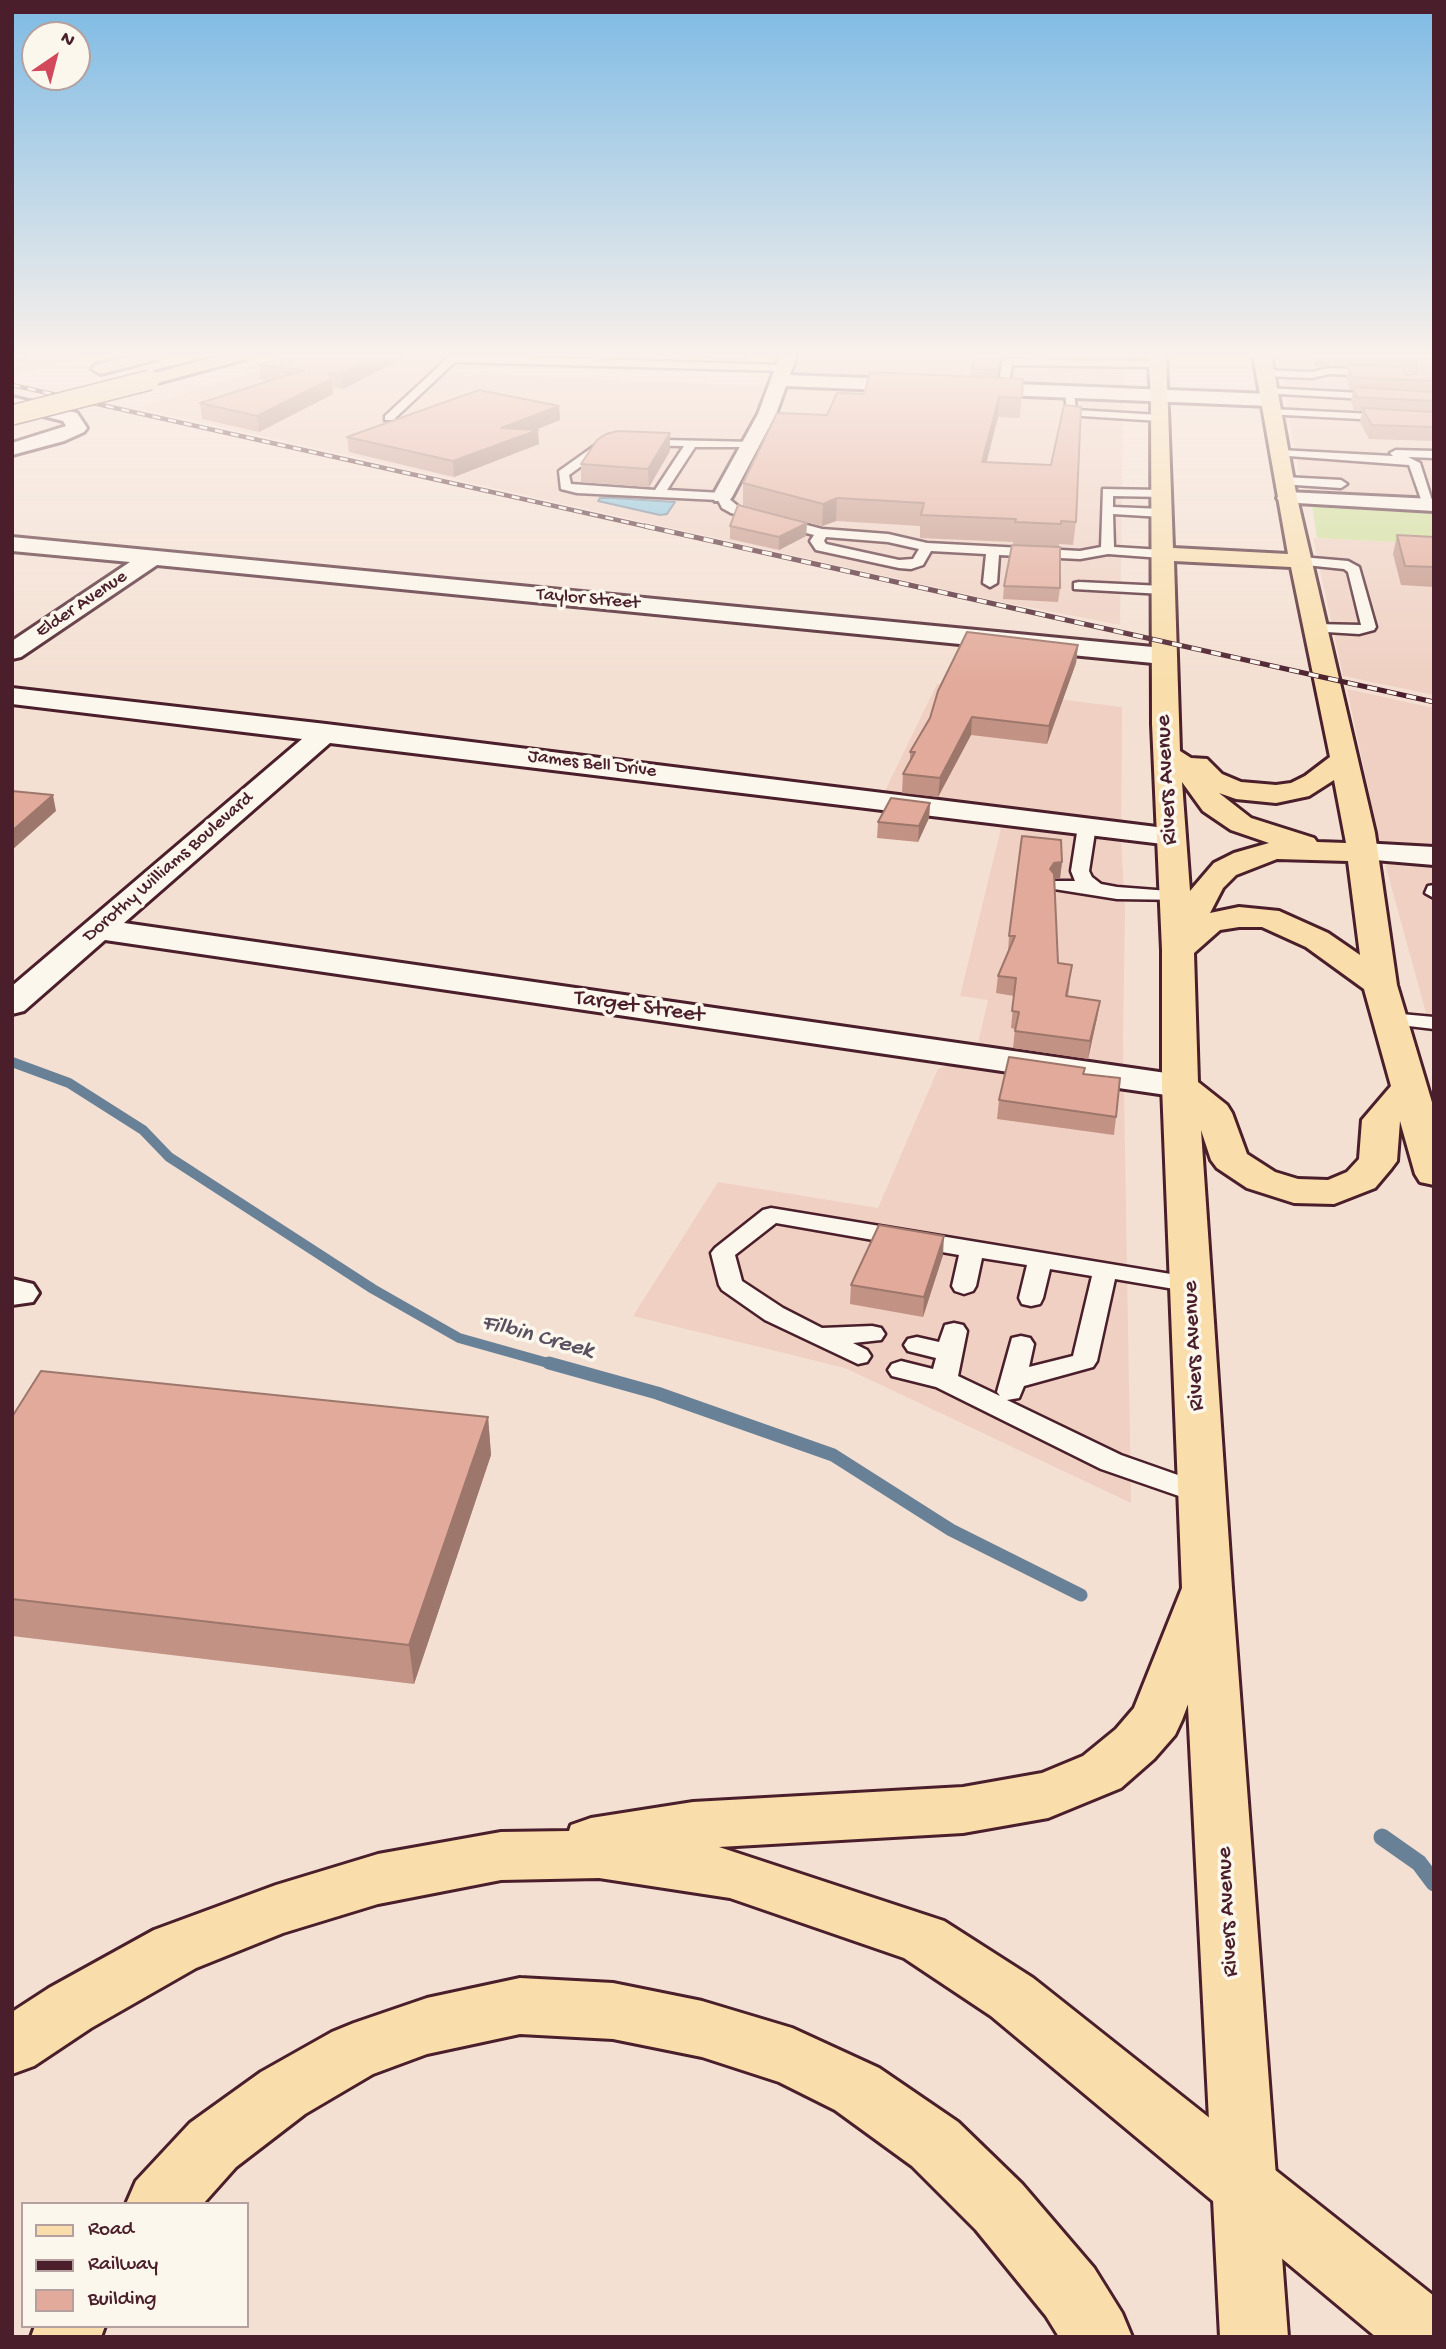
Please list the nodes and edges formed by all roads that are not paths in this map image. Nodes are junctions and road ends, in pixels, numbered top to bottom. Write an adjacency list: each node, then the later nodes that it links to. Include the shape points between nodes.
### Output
1 (576, 465): 11 (lane, via 563,474 565,486)
2 (678, 465): 11 (lane)
3 (739, 465): 12 (street)
4 (1160, 465): 13 (main road, Rivers Avenue)
5 (1282, 465): 10 (main road)
6 (1328, 465): 9 (lane)
7 (1386, 465): 9 (lane)
8 (1415, 465): 14 (lane)
9 (1339, 476): 10 (street); 14 (street)
10 (1286, 490): 21 (main road)
11 (658, 494): 12 (lane)
12 (722, 497): 15 (lane, via 726,506 735,510)
13 (1161, 504): 19 (lane, via 1107,492); 22 (main road, Rivers Avenue)
14 (1432, 505)
15 (822, 533): 17 (lane, via 888,538); 17 (lane, via 817,541 821,547 899,564 918,562)
16 (12, 544): 20 (street, Taylor Street)
17 (927, 547): 18 (lane)
18 (993, 550): 19 (lane, via 1080,555); 23 (lane)
19 (1108, 550): 22 (lane)
20 (152, 558): 26 (street, Elder Avenue); 27 (street, Taylor Street)
21 (1301, 561): 22 (main road); 25 (main road); 25 (lane, via 1348,565 1354,570 1369,627)
22 (1163, 572): 24 (lane); 27 (main road, Rivers Avenue)
23 (990, 583)
24 (1079, 586)
25 (1315, 628): 31 (main road)
26 (12, 652)
27 (1163, 656): 30 (main road, Rivers Avenue)
28 (12, 696): 29 (street, James Bell Drive)
29 (326, 732): 32 (street, James Bell Drive); 39 (street, Dorothy Williams Boulevard)
30 (1166, 739): 31 (main road, via 1191,745 1198,769 1236,790 1276,794 1299,790); 33 (main road, Rivers Avenue); 34 (main road, via 1213,805 1241,824 1303,844)
31 (1343, 760): 34 (main road)
32 (1087, 826): 33 (street, James Bell Drive); 37 (lane, via 1080,871)
33 (1171, 836): 38 (main road, Rivers Avenue)
34 (1362, 852): 35 (street); 40 (main road, via 1276,850 1225,869 1199,902); 41 (main road)
35 (1434, 856)
36 (1060, 885): 37 (lane)
37 (1095, 888): 38 (lane)
38 (1175, 896): 40 (main road, Rivers Avenue)
39 (98, 929): 42 (street, Dorothy Williams Boulevard); 44 (street, Target Street)
40 (1178, 950): 41 (main road, via 1209,923 1268,918 1317,940); 44 (main road, Rivers Avenue)
41 (1385, 1002): 43 (lane); 45 (main road)
42 (12, 1004)
43 (1434, 1023)
44 (1180, 1086): 45 (main road, via 1214,1113 1230,1160 1261,1181 1294,1191 1321,1192 1334,1192 1361,1180 1378,1161 1381,1120); 50 (main road, Rivers Avenue)
45 (1409, 1088): 46 (main road)
46 (1434, 1174)
47 (972, 1250): 48 (lane); 51 (lane); 54 (lane, via 771,1214 723,1253 731,1285 774,1314)
48 (1040, 1261): 49 (lane); 52 (lane)
49 (1105, 1271): 50 (lane); 60 (lane, via 1084,1361)
50 (1192, 1284): 62 (main road, Rivers Avenue)
51 (964, 1286)
52 (1031, 1298)
53 (872, 1334): 54 (lane)
54 (819, 1336): 57 (lane)
55 (1021, 1344): 60 (lane)
56 (917, 1345): 59 (lane, via 952,1342)
57 (858, 1356)
58 (901, 1370): 59 (lane)
59 (944, 1380): 61 (lane)
60 (1013, 1380): 61 (lane)
61 (1006, 1409): 62 (lane, via 1111,1462)
62 (1202, 1494): 63 (main road, Rivers Avenue)
63 (1207, 1588): 64 (main road, via 1156,1720 1102,1772 1048,1795 963,1810 693,1825); 66 (main road, Rivers Avenue)
64 (501, 1856): 65 (main road, via 378,1879 276,1910 187,1944 70,2008); 66 (main road, via 598,1854 730,1873 922,1940 1012,1997)
65 (12, 2046)
66 (1244, 2188): 69 (main road, Rivers Avenue); 70 (main road)
67 (161, 2202): 68 (main road, via 213,2145 283,2093 354,2052 427,2026 520,2006 613,2011 702,2029 792,2057 857,2089 934,2144 999,2207 1070,2292)
68 (1098, 2337)
69 (1254, 2337)
70 (1430, 2337)

